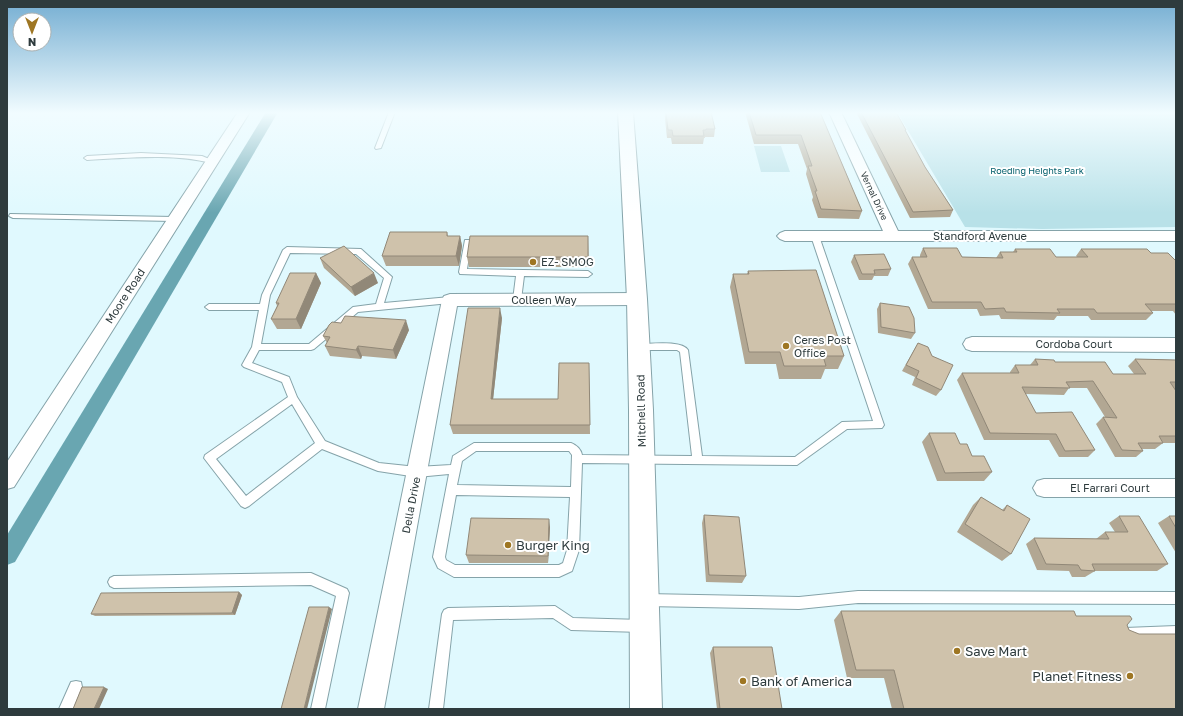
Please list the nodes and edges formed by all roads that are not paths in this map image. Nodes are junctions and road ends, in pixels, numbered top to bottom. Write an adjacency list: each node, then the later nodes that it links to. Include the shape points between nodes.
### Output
1 (221, 145): 5 (street, Moore Road)
2 (627, 145): 15 (street, Mitchell Road)
3 (851, 145): 10 (street, Vernal Drive)
4 (87, 158): 5 (lane, via 141,155 202,158)
5 (211, 161): 7 (street, Moore Road)
6 (13, 216): 7 (lane)
7 (174, 219): 32 (street, Moore Road)
8 (785, 236): 9 (street, Standford Avenue)
9 (815, 236): 10 (street, Standford Avenue); 29 (lane, via 879,425 845,425 797,461)
10 (893, 236): 11 (street, Standford Avenue)
11 (1174, 239)
12 (492, 242): 13 (lane, via 468,242 463,272)
13 (520, 273): 14 (lane); 17 (lane)
14 (588, 274)
15 (637, 299): 17 (street, Colleen Way); 24 (street, Mitchell Road)
16 (450, 300): 17 (street, Colleen Way); 18 (lane); 31 (street, Della Drive)
17 (517, 300)
18 (379, 306): 20 (lane, via 388,277 358,251 287,250 266,295); 23 (lane, via 356,309 311,347)
19 (209, 307): 20 (lane)
20 (264, 307): 23 (lane)
21 (972, 344): 22 (street, Cordoba Court)
22 (1176, 345)
23 (256, 346): 25 (lane, via 247,365 286,380)
24 (639, 347): 28 (street, Mitchell Road); 29 (lane, via 678,347 684,350)
25 (293, 398): 26 (lane); 26 (lane, via 209,458 245,503)
26 (321, 444): 31 (lane, via 378,467)
27 (577, 459): 28 (lane); 30 (lane, via 577,454 571,448 474,447 457,459); 36 (lane)
28 (642, 461): 29 (lane); 39 (street, Mitchell Road)
29 (698, 461)
30 (455, 469): 31 (lane); 35 (lane)
31 (417, 472): 46 (street, Della Drive)
32 (7, 480)
33 (1044, 488): 34 (street, El Farrari Court)
34 (1176, 488)
35 (451, 490): 36 (lane); 36 (lane, via 439,558 442,564 454,571 493,572 559,571 568,567 573,550)
36 (576, 492)
37 (114, 582): 45 (lane, via 311,579 343,593)
38 (1176, 598): 39 (lane, via 858,597 799,603)
39 (645, 600): 40 (street, Mitchell Road)
40 (645, 626): 47 (lane, via 571,624 555,612 448,614); 48 (street, Mitchell Road)
41 (1176, 632): 42 (lane)
42 (1118, 634)
43 (76, 687): 44 (lane)
44 (66, 709)
45 (318, 709)
46 (371, 709)
47 (436, 709)
48 (646, 709)

